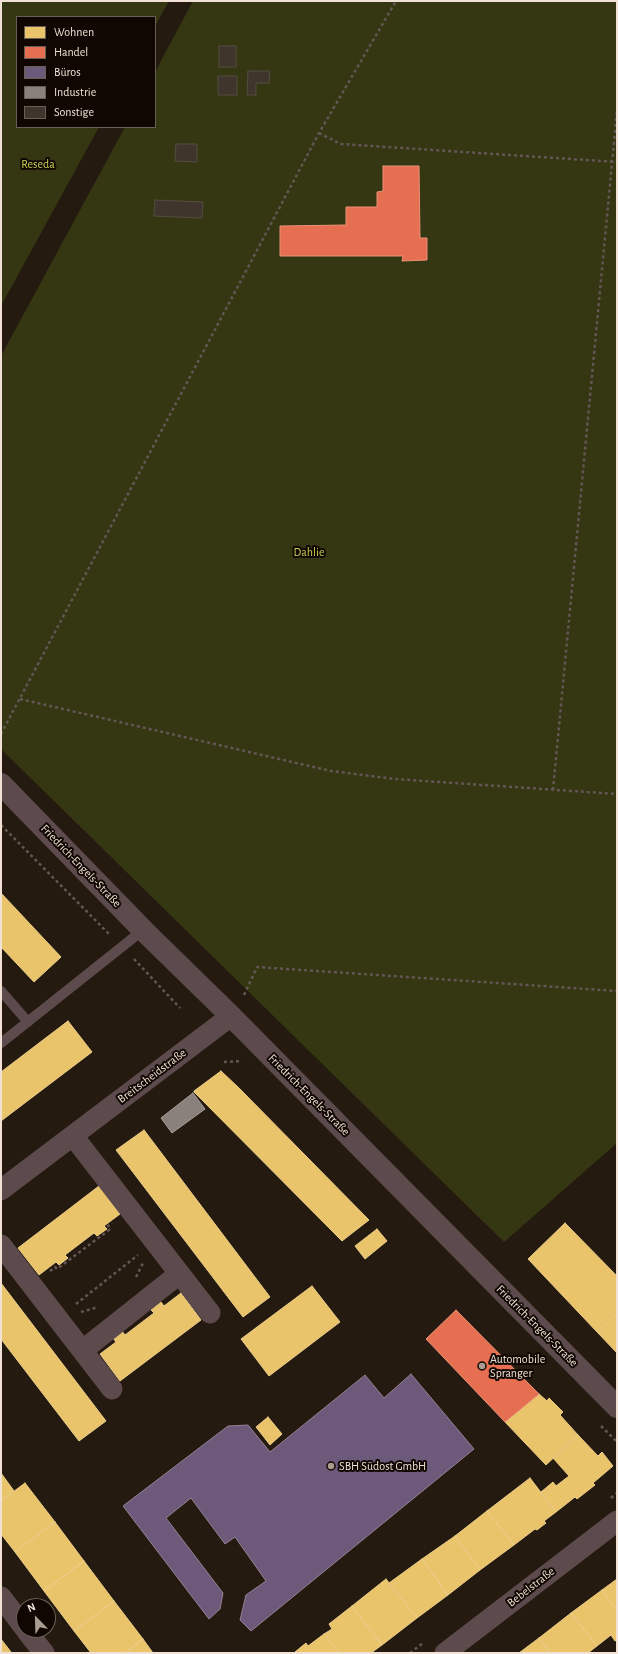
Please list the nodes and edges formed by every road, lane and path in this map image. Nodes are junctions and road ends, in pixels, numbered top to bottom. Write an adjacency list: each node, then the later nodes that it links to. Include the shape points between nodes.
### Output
1 (396, 1): 3 (path)
2 (617, 110): 4 (path)
3 (319, 133): 4 (path, via 341,144); 6 (path)
4 (612, 162): 5 (path); 9 (path)
5 (617, 162)
6 (20, 699): 7 (path); 9 (path, via 331,770 395,779)
7 (1, 734)
8 (1, 784): 12 (street, Friedrich-Engels-Straße)
9 (553, 790): 10 (path)
10 (617, 794)
11 (1, 825): 13 (path)
12 (143, 930): 13 (lane); 18 (street, Friedrich-Engels-Straße)
13 (122, 946): 17 (path); 19 (lane)
14 (1, 991): 19 (lane)
15 (617, 991): 16 (path, via 257,967)
16 (244, 994)
17 (180, 1008)
18 (231, 1016): 21 (street, Breitscheidstraße); 34 (street, Friedrich-Engels-Straße)
19 (28, 1022): 20 (lane)
20 (1, 1043)
21 (73, 1136): 22 (street, Breitscheidstraße); 23 (street)
22 (1, 1190)
23 (130, 1210): 24 (street); 28 (path, via 107,1227 109,1230)
24 (155, 1242): 26 (street); 27 (path); 31 (path)
25 (1, 1245): 28 (street)
26 (179, 1274): 30 (street); 32 (street)
27 (134, 1281)
28 (32, 1285): 31 (street)
29 (102, 1306): 31 (path)
30 (210, 1313)
31 (58, 1318): 32 (street)
32 (83, 1350): 33 (street)
33 (112, 1389)
34 (617, 1407)
35 (617, 1521): 40 (street, Bebelstraße)
36 (1, 1597): 37 (street)
37 (16, 1617)
38 (32, 1638): 39 (street)
39 (44, 1653)
40 (446, 1653)

